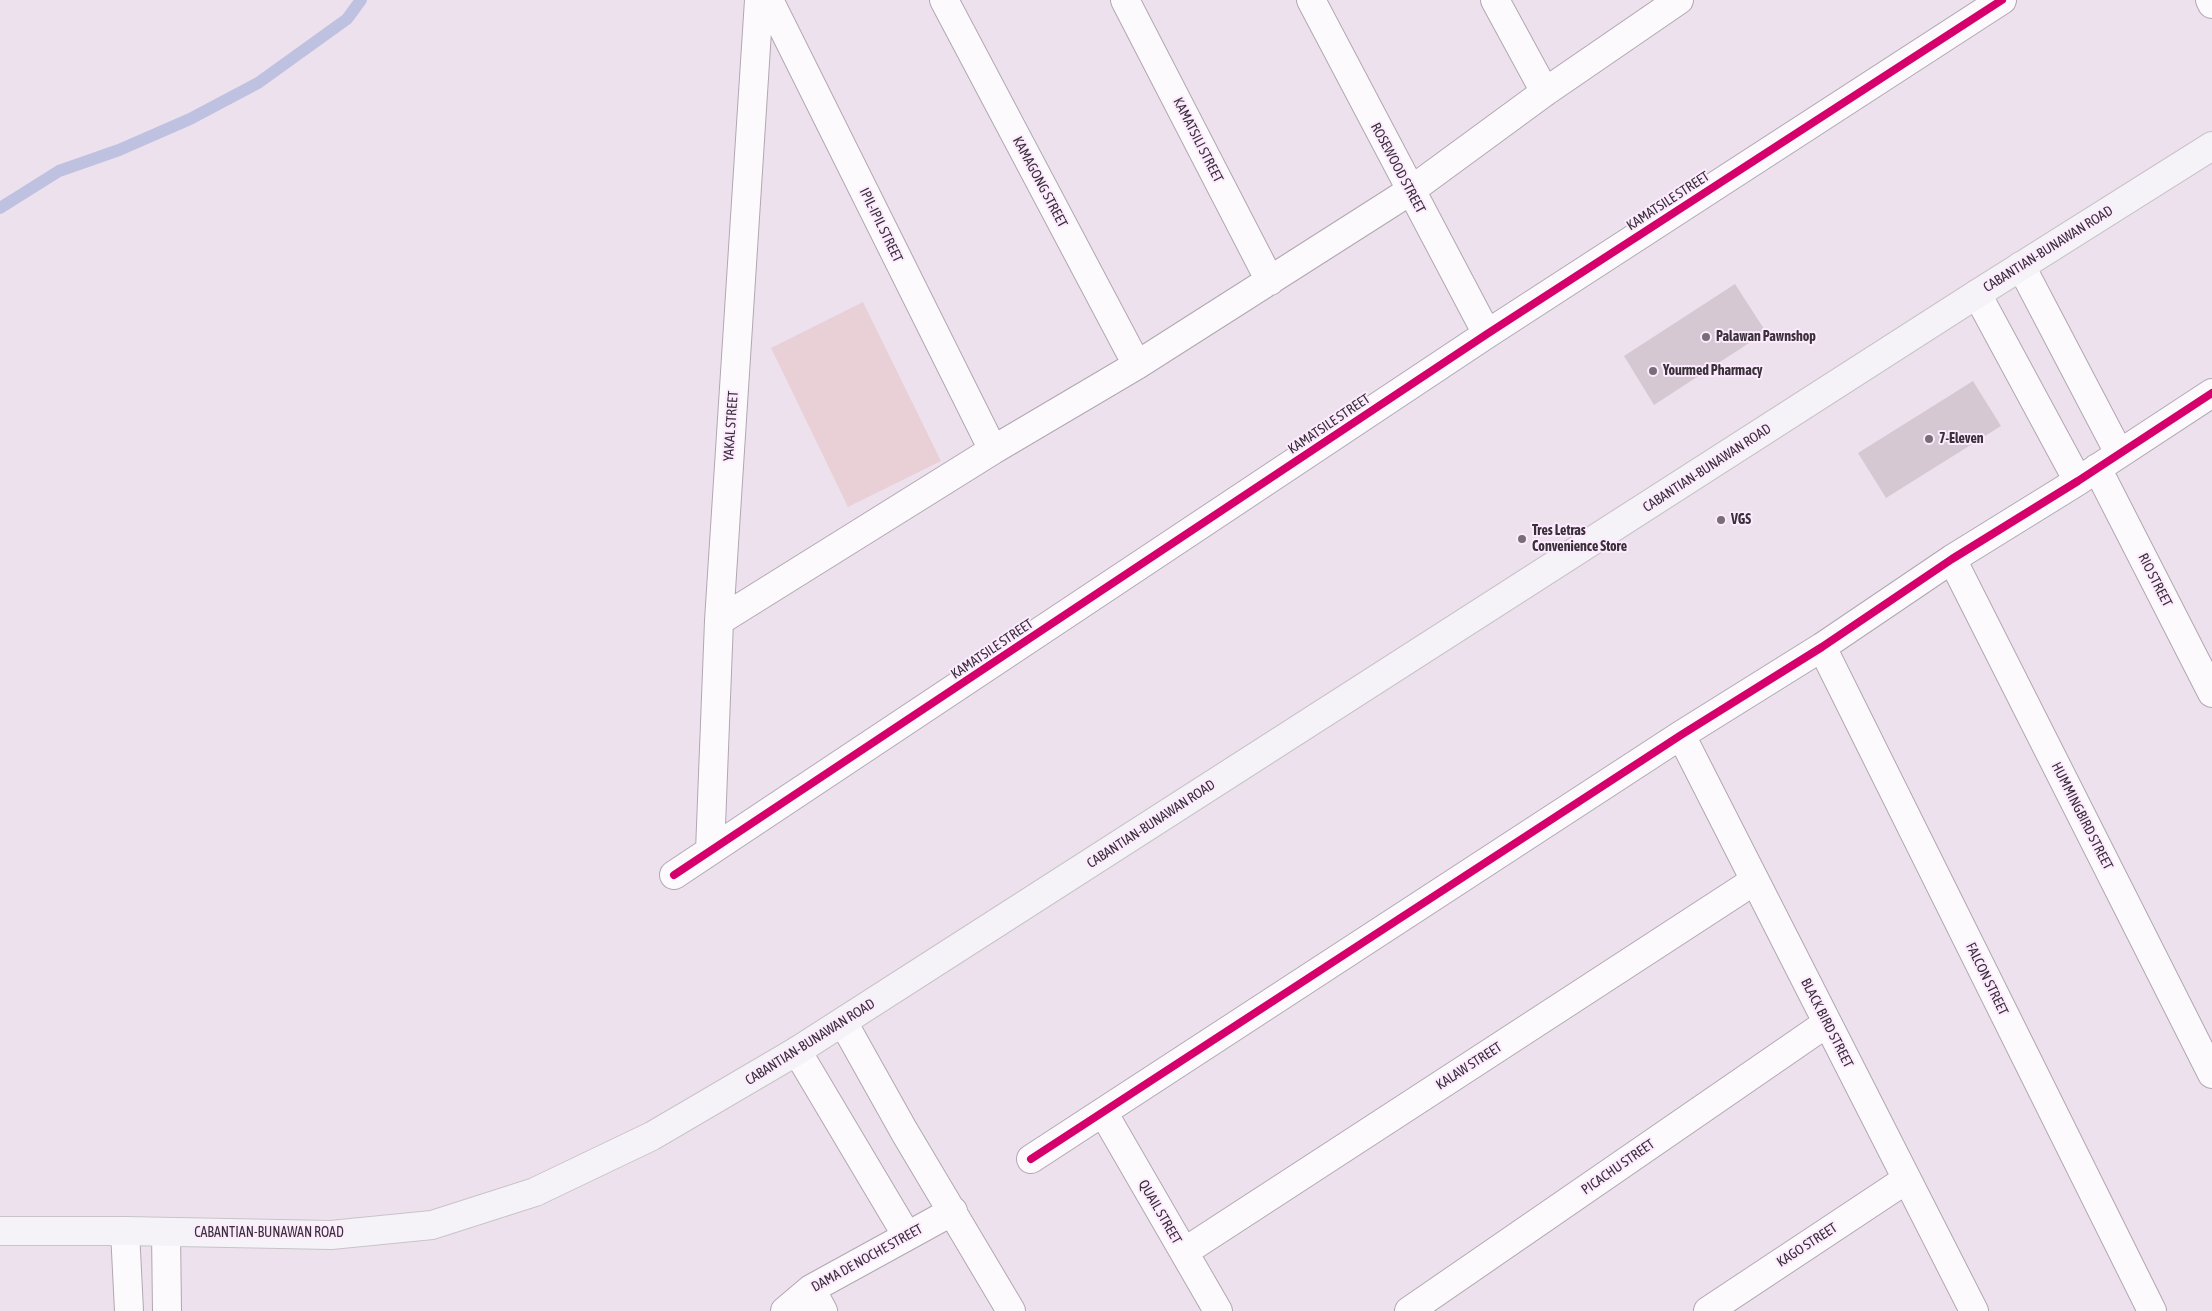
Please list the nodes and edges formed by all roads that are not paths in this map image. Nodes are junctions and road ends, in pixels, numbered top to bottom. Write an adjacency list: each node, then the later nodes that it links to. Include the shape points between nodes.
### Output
1 (759, 0): 23 (street, YAKAL STREET)
2 (769, 0): 20 (street, IPIL-IPIL STREET)
3 (944, 0): 18 (street, KAMAGONG STREET)
4 (1126, 0): 15 (street, KAMATSILI STREET)
5 (1311, 0): 13 (street, ROSEWOOD STREET)
6 (1495, 0): 11 (street)
7 (1679, 0): 11 (street)
8 (2002, 0): 17 (street, KAMATSILE STREET)
9 (2210, 0): 10 (street)
10 (2212, 4)
11 (1545, 92): 13 (street)
12 (2212, 146): 14 (main road, CABANTIAN-BUNAWAN ROAD)
13 (1410, 191): 15 (street); 17 (street, ROSEWOOD STREET)
14 (2021, 266): 16 (main road, CABANTIAN-BUNAWAN ROAD); 21 (street)
15 (1270, 281): 18 (street)
16 (1977, 294): 21 (street); 30 (main road, CABANTIAN-BUNAWAN ROAD)
17 (1486, 334): 27 (street, KAMATSILE STREET)
18 (1137, 365): 20 (street)
19 (2212, 393): 21 (street)
20 (993, 450): 23 (street)
21 (2098, 467): 22 (street); 25 (street, RIO STREET)
22 (1952, 559): 24 (street); 33 (street, HUMMINGBIRD STREET)
23 (719, 621): 27 (street, YAKAL STREET)
24 (1822, 647): 26 (street); 52 (street, FALCON STREET)
25 (2212, 693)
26 (1681, 735): 29 (street, BLACK BIRD STREET); 34 (street)
27 (710, 851): 28 (street, KAMATSILE STREET)
28 (674, 875)
29 (1754, 881): 31 (street, BLACK BIRD STREET); 42 (street, KALAW STREET)
30 (843, 1022): 32 (main road, CABANTIAN-BUNAWAN ROAD); 37 (street)
31 (1827, 1023): 36 (street, BLACK BIRD STREET); 49 (street, PICACHU STREET)
32 (797, 1052): 40 (main road, CABANTIAN-BUNAWAN ROAD, via 652,1136 535,1192 432,1224 331,1235); 41 (street)
33 (2212, 1074)
34 (1103, 1112): 35 (street); 42 (street, QUAIL STREET)
35 (1031, 1159)
36 (1907, 1179): 50 (street, KAGO STREET); 51 (street, BLACK BIRD STREET)
37 (953, 1211): 41 (street, DAMA DE NOCHE STREET); 47 (street)
38 (0, 1231): 39 (main road, CABANTIAN-BUNAWAN ROAD)
39 (125, 1231): 40 (main road, CABANTIAN-BUNAWAN ROAD); 44 (street)
40 (166, 1232): 45 (street)
41 (907, 1236): 43 (street, DAMA DE NOCHE STREET)
42 (1184, 1252): 48 (street, QUAIL STREET)
43 (817, 1300): 46 (street, DAMA DE NOCHE STREET)
44 (129, 1311)
45 (168, 1311)
46 (785, 1311)
47 (1011, 1311)
48 (1218, 1311)
49 (1409, 1311)
50 (1708, 1311)
51 (1974, 1311)
52 (2152, 1311)

